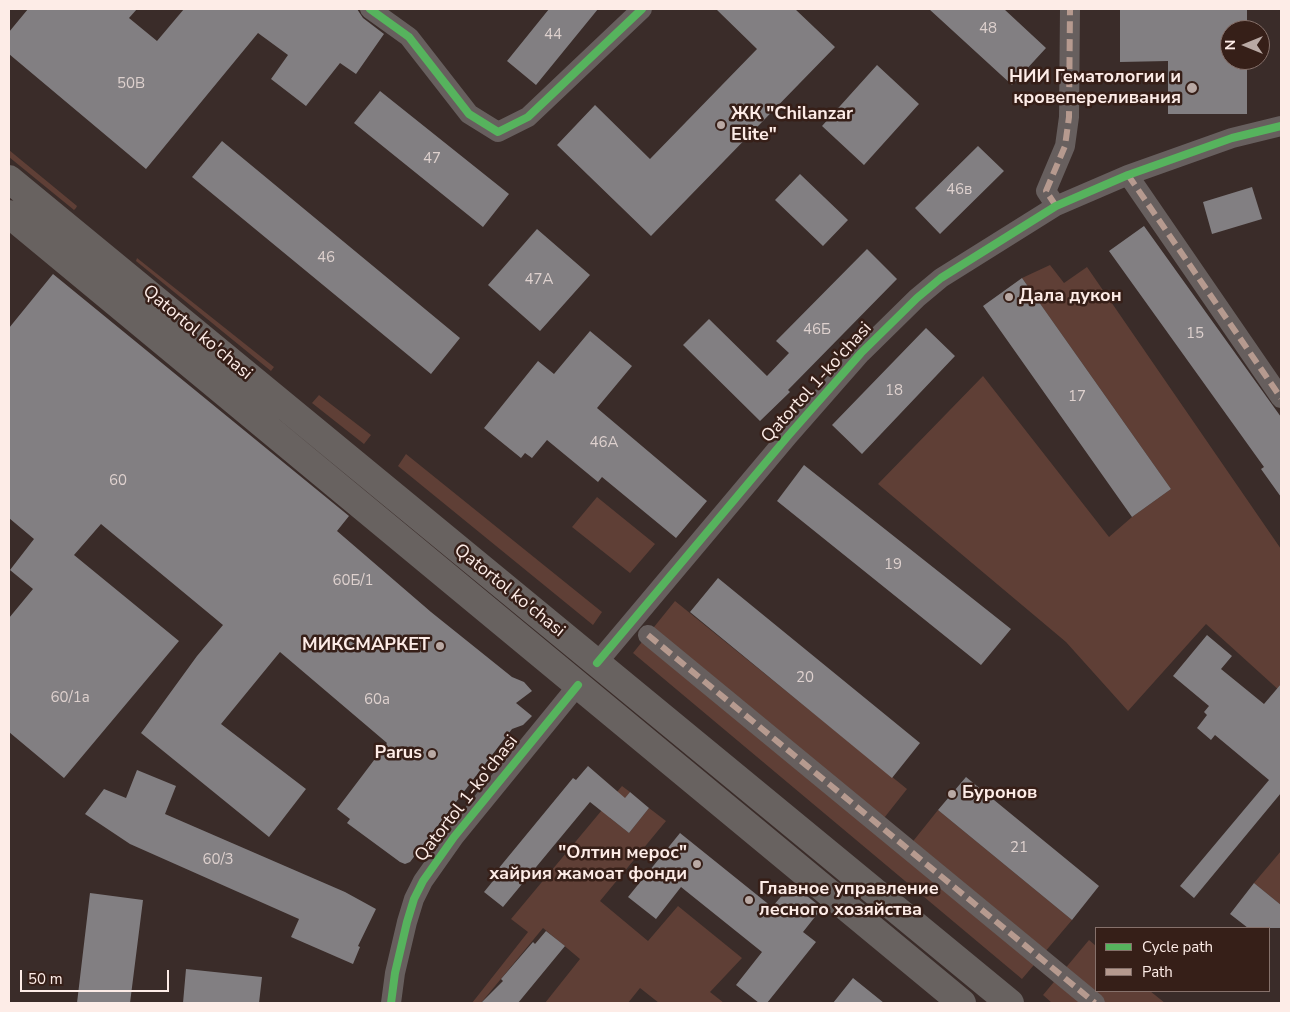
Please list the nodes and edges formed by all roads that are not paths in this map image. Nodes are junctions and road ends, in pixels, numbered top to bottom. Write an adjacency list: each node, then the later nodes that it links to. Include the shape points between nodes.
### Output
1 (370, 9): 2 (street, via 409,37 470,114 498,132 528,117)
2 (642, 9)
3 (1070, 9): 7 (street, via 1069,117 1065,146 1046,191)
4 (1281, 126): 5 (street, Qatortol 1-ko'chasi, via 1232,138)
5 (1128, 175): 7 (street, Qatortol 1-ko'chasi); 9 (street)
6 (9, 179): 10 (main road, Qatortol ko'chasi)
7 (1056, 206): 13 (street, Qatortol 1-ko'chasi, via 941,278 888,326 788,436)
8 (9, 214): 11 (main road, Qatortol ko'chasi)
9 (1281, 398)
10 (369, 475): 11 (main road); 13 (main road, Qatortol ko'chasi)
11 (351, 497): 14 (main road, Qatortol ko'chasi)
12 (648, 635): 18 (street)
13 (596, 662): 14 (main road, Qatortol 1-ko'chasi); 17 (main road, Qatortol ko'chasi)
14 (578, 685): 15 (street, Qatortol 1-ko'chasi, via 423,880 407,922); 16 (main road, Qatortol ko'chasi)
15 (391, 1003)
16 (962, 1003)
17 (1010, 1003)
18 (1095, 1003)

